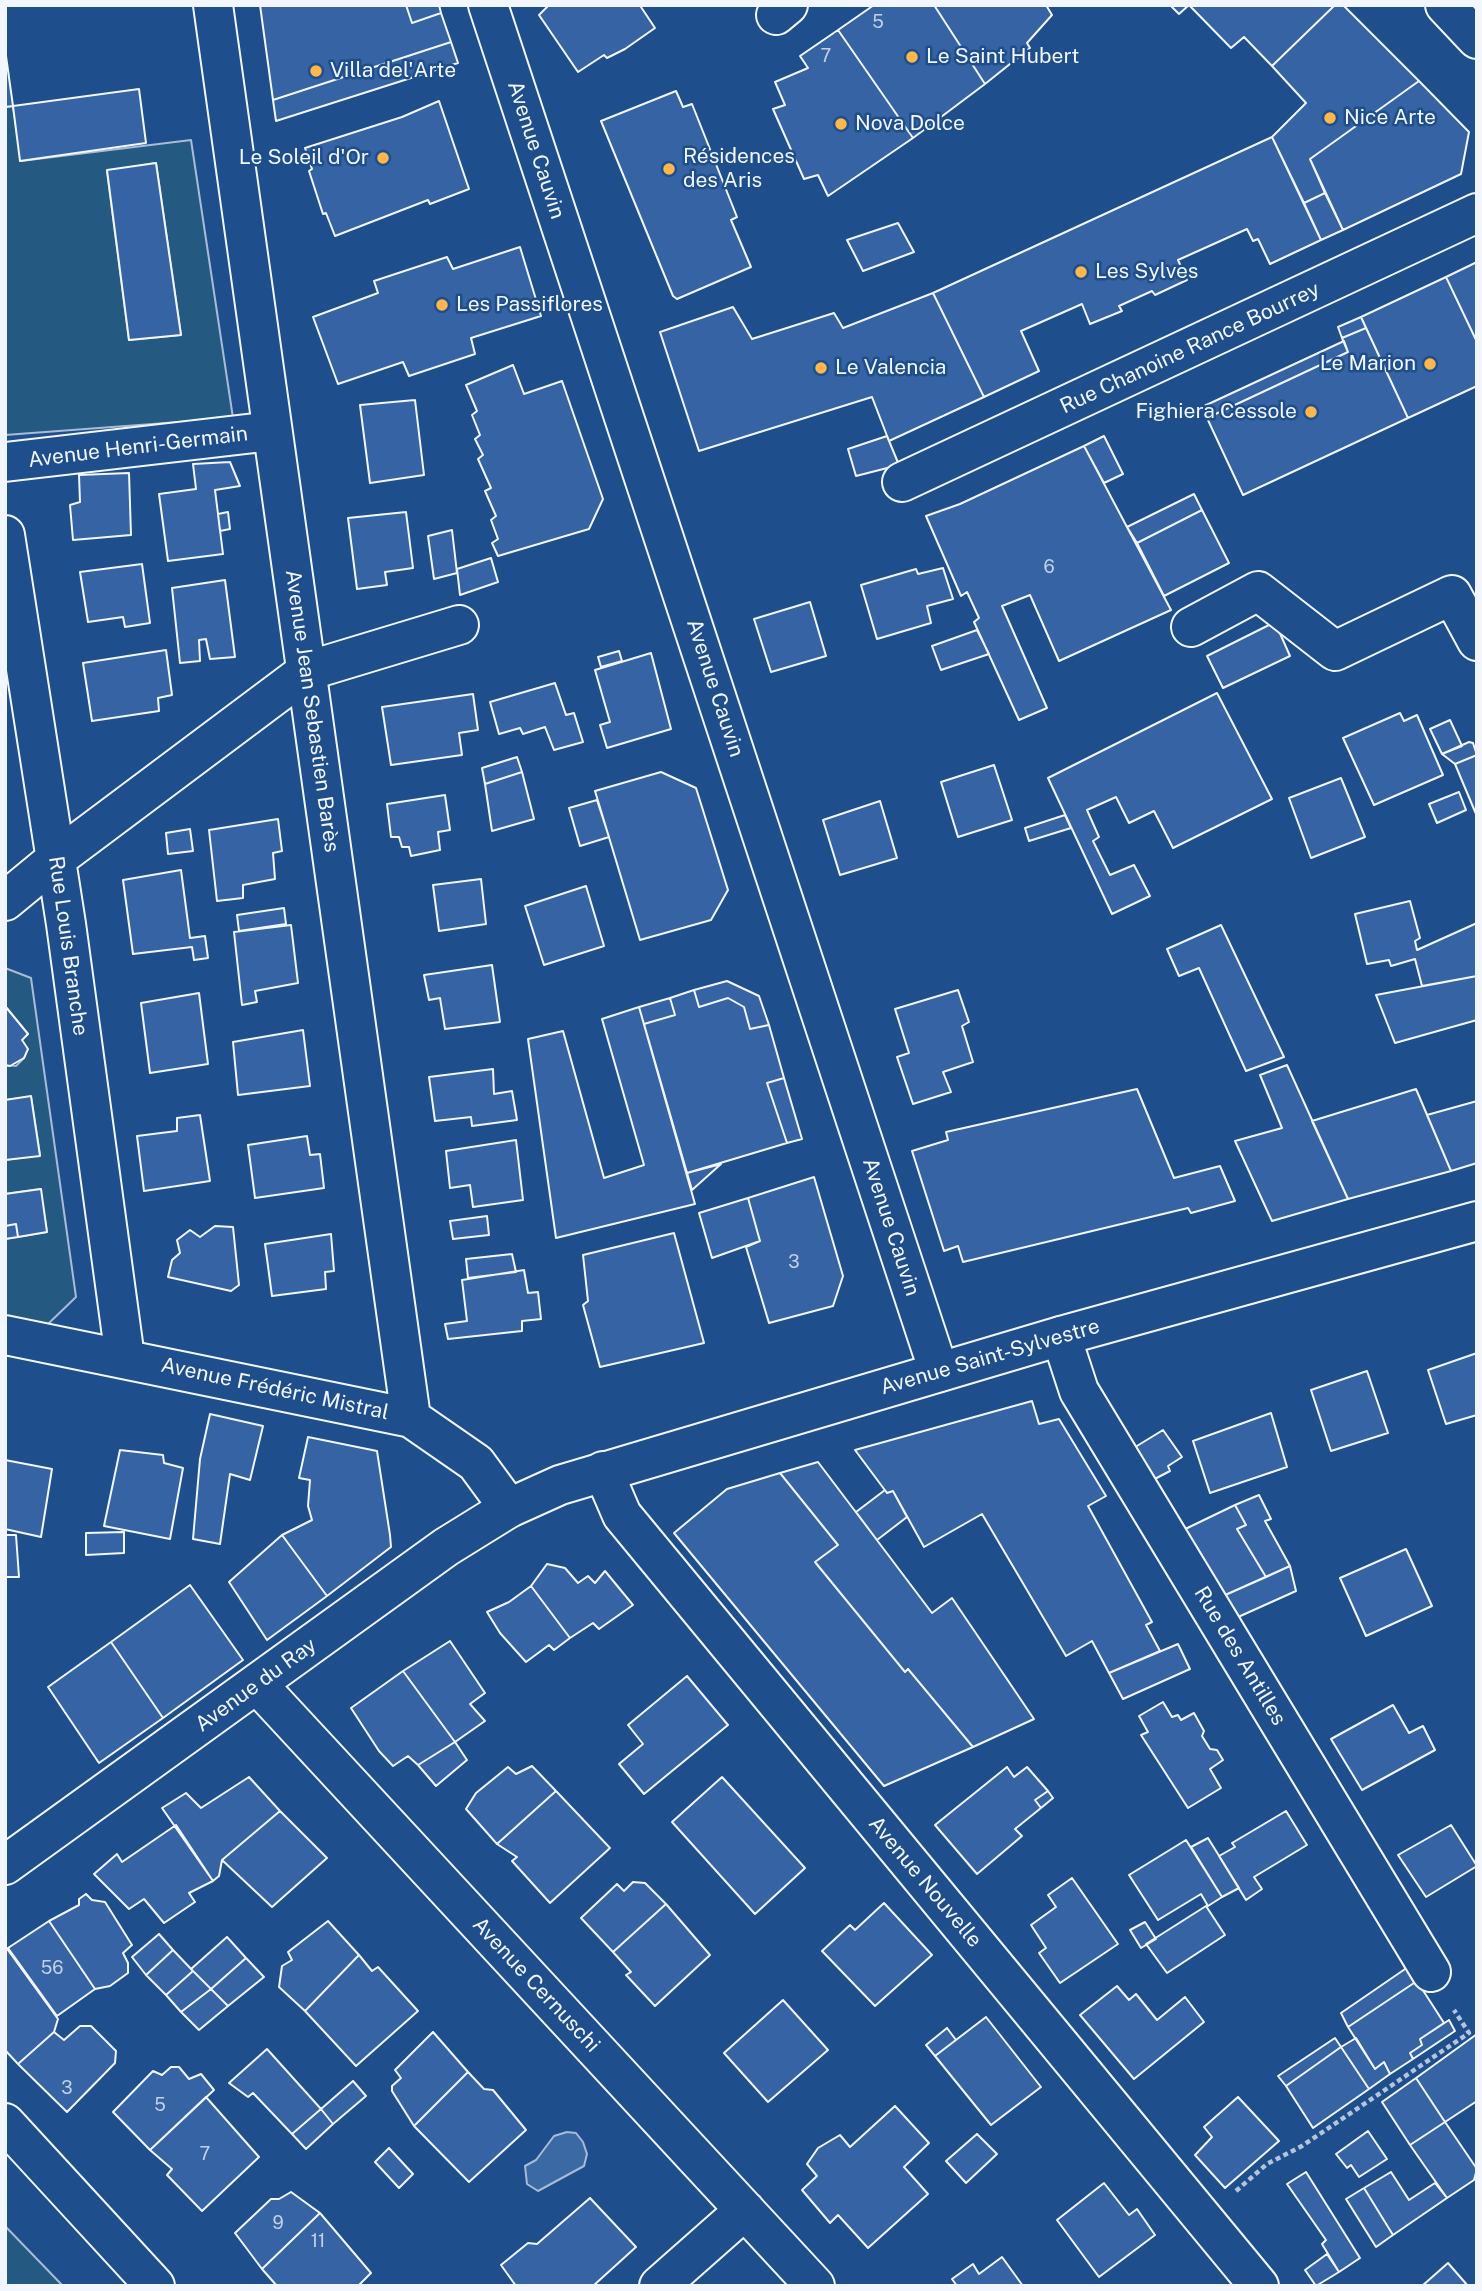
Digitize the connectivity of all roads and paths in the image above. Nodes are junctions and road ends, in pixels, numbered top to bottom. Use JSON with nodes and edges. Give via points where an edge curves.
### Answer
{"nodes":[{"id":1,"x":213,"y":5,"type":"edge"},
{"id":2,"x":488,"y":5,"type":"edge"},
{"id":3,"x":1445,"y":5,"type":"edge"},
{"id":4,"x":1477,"y":39,"type":"edge"},
{"id":5,"x":1477,"y":213,"type":"edge"},
{"id":6,"x":272,"y":431,"type":"junction"},
{"id":7,"x":5,"y":462,"type":"edge"},
{"id":8,"x":902,"y":482,"type":"dead end"},
{"id":9,"x":5,"y":535,"type":"edge"},
{"id":10,"x":459,"y":625,"type":"dead end"},
{"id":11,"x":1191,"y":627,"type":"dead end"},
{"id":12,"x":1477,"y":641,"type":"edge"},
{"id":13,"x":307,"y":671,"type":"junction"},
{"id":14,"x":56,"y":859,"type":"junction"},
{"id":15,"x":5,"y":901,"type":"edge"},
{"id":16,"x":1477,"y":1221,"type":"edge"},
{"id":17,"x":5,"y":1335,"type":"edge"},
{"id":18,"x":1061,"y":1336,"type":"junction"},
{"id":19,"x":125,"y":1358,"type":"junction"},
{"id":20,"x":939,"y":1372,"type":"junction"},
{"id":21,"x":411,"y":1418,"type":"junction"},
{"id":22,"x":603,"y":1471,"type":"junction"},
{"id":23,"x":509,"y":1508,"type":"junction"},
{"id":24,"x":257,"y":1684,"type":"junction"},
{"id":25,"x":5,"y":1865,"type":"edge"},
{"id":26,"x":1431,"y":1972,"type":"joint"},
{"id":27,"x":5,"y":2123,"type":"edge"},
{"id":28,"x":745,"y":2210,"type":"junction"},
{"id":29,"x":1203,"y":2218,"type":"junction"},
{"id":30,"x":155,"y":2286,"type":"edge"},
{"id":31,"x":659,"y":2286,"type":"edge"},
{"id":32,"x":815,"y":2286,"type":"edge"},
{"id":33,"x":1259,"y":2286,"type":"edge"}],
"edges":[{"from":1,"to":6,"type":"street","name":"Avenue Jean Sebastien Barès"},
{"from":2,"to":20,"type":"street","name":"Avenue Cauvin"},
{"from":3,"to":4,"type":"street"},
{"from":5,"to":8,"type":"street","name":"Rue Chanoine Rance Bourrey"},
{"from":6,"to":7,"type":"street","name":"Avenue Henri-Germain"},
{"from":6,"to":13,"type":"street","name":"Avenue Jean Sebastien Barès"},
{"from":9,"to":14,"type":"street","name":"Rue Louis Branche"},
{"from":10,"to":13,"type":"street"},
{"from":11,"to":12,"type":"street","via":[[1258,591],[1335,652],[1452,595]]},
{"from":13,"to":14,"type":"street"},
{"from":13,"to":21,"type":"street","name":"Avenue Jean Sebastien Barès"},
{"from":14,"to":15,"type":"street"},
{"from":14,"to":19,"type":"street","name":"Rue Louis Branche"},
{"from":16,"to":18,"type":"street","name":"Avenue Saint-Sylvestre"},
{"from":17,"to":19,"type":"street","name":"Avenue Frédéric Mistral"},
{"from":18,"to":20,"type":"street","name":"Avenue Saint-Sylvestre"},
{"from":18,"to":26,"type":"street","name":"Rue des Antilles","via":[[1079,1391]]},
{"from":19,"to":21,"type":"street","name":"Avenue Frédéric Mistral"},
{"from":20,"to":22,"type":"street","name":"Avenue Saint-Sylvestre"},
{"from":21,"to":23,"type":"street","name":"Avenue Frédéric Mistral","via":[[476,1463]]},
{"from":22,"to":23,"type":"street","name":"Avenue Saint-Sylvestre"},
{"from":22,"to":29,"type":"street","name":"Avenue Nouvelle","via":[[622,1515]]},
{"from":23,"to":24,"type":"street","name":"Avenue du Ray","via":[[446,1547]]},
{"from":24,"to":25,"type":"street","name":"Avenue du Ray"},
{"from":24,"to":28,"type":"street","name":"Avenue Cernuschi"},
{"from":26,"to":29,"type":"path","via":[[1469,2033],[1267,2165]]},
{"from":27,"to":30,"type":"street"},
{"from":28,"to":31,"type":"street"},
{"from":28,"to":32,"type":"street","name":"Avenue Cernuschi"},
{"from":29,"to":33,"type":"street","name":"Avenue Nouvelle"}]}
